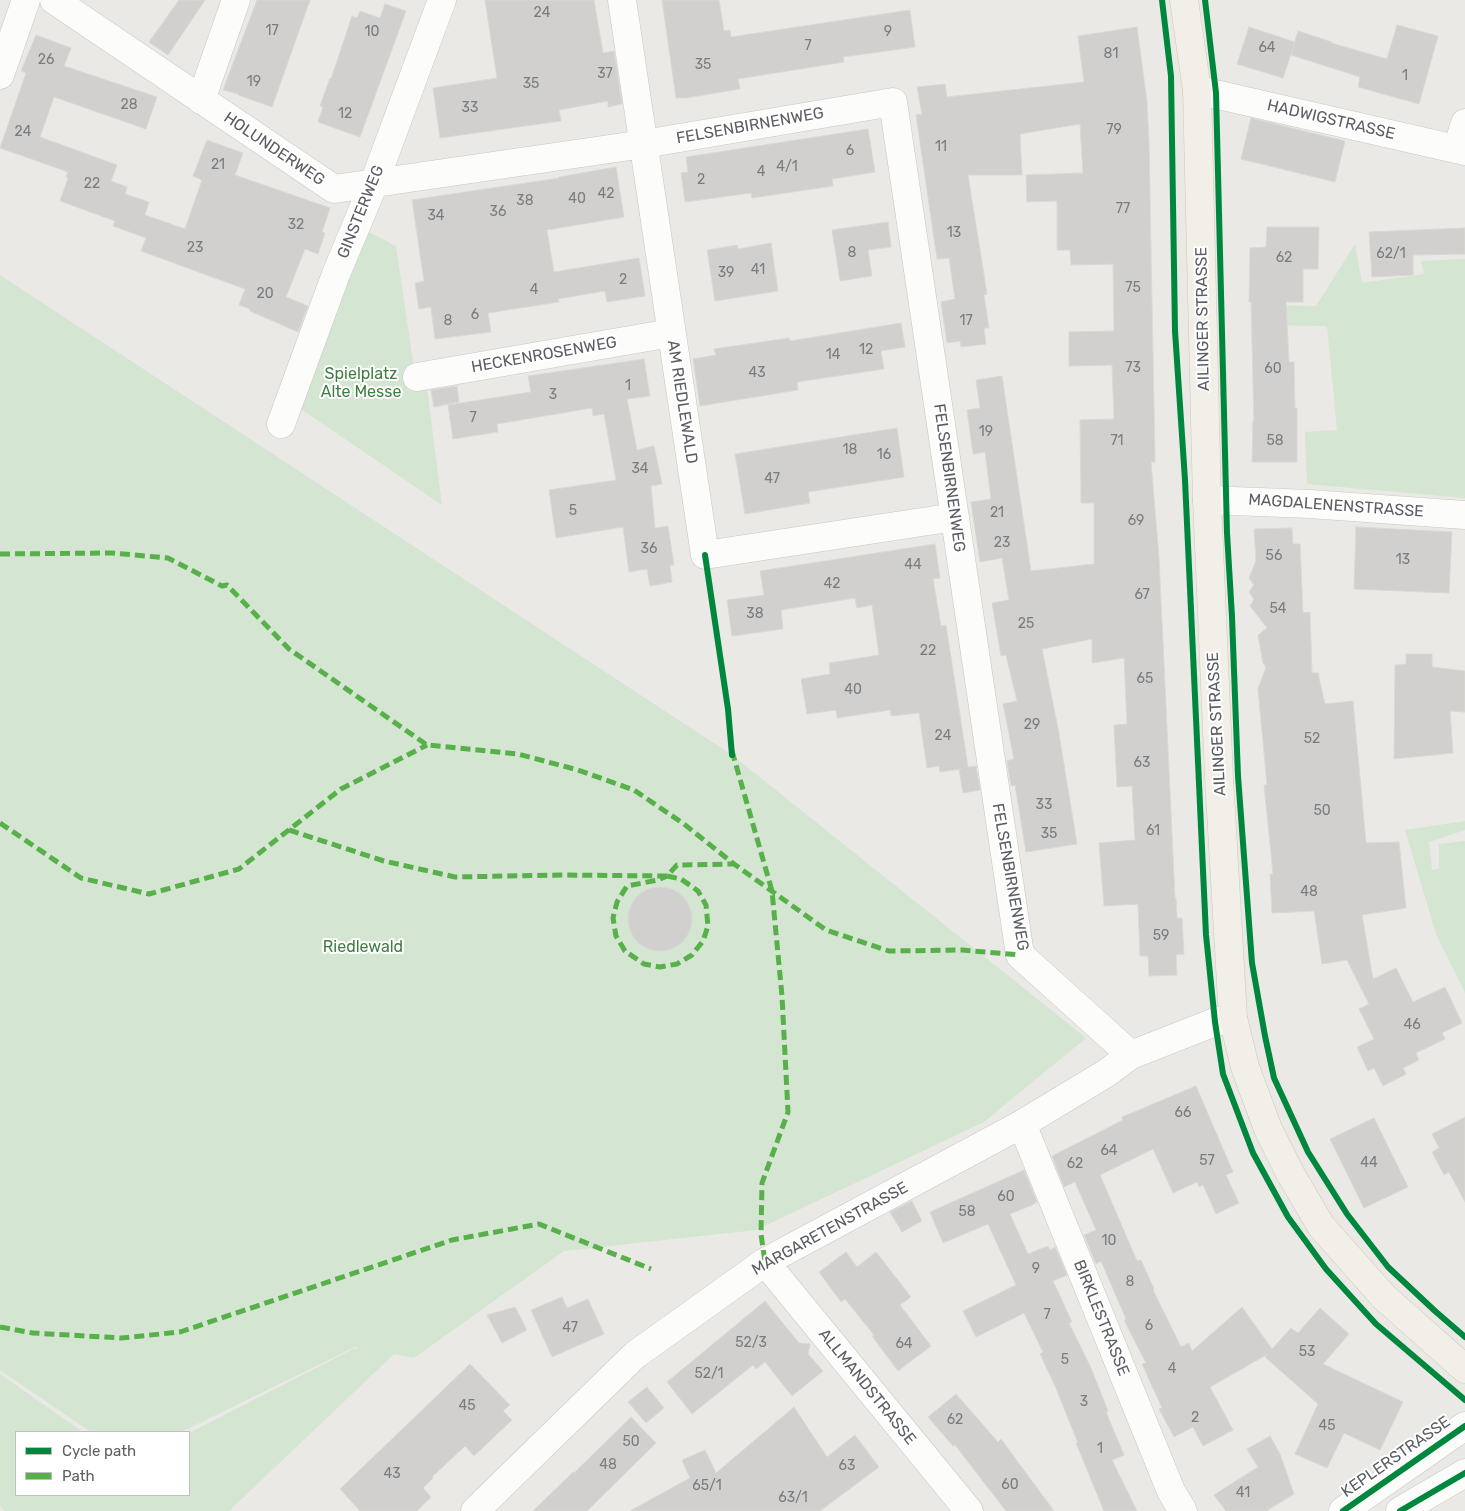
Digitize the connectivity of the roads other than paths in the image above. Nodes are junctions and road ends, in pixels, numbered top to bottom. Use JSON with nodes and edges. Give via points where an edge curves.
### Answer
{"nodes":[{"id":1,"x":26,"y":0,"type":"edge"},
{"id":2,"x":54,"y":0,"type":"edge"},
{"id":3,"x":236,"y":0,"type":"edge"},
{"id":4,"x":442,"y":0,"type":"edge"},
{"id":5,"x":622,"y":0,"type":"edge"},
{"id":6,"x":1184,"y":0,"type":"edge"},
{"id":7,"x":0,"y":75,"type":"edge"},
{"id":8,"x":1197,"y":90,"type":"junction"},
{"id":9,"x":201,"y":100,"type":"junction"},
{"id":10,"x":1465,"y":123,"type":"edge"},
{"id":11,"x":644,"y":144,"type":"junction"},
{"id":12,"x":1461,"y":150,"type":"edge"},
{"id":13,"x":374,"y":183,"type":"junction"},
{"id":14,"x":671,"y":333,"type":"junction"},
{"id":15,"x":416,"y":377,"type":"dead end"},
{"id":16,"x":280,"y":424,"type":"dead end"},
{"id":17,"x":1207,"y":500,"type":"junction"},
{"id":18,"x":1465,"y":515,"type":"edge"},
{"id":19,"x":955,"y":517,"type":"junction"},
{"id":20,"x":1233,"y":1018,"type":"junction"},
{"id":21,"x":1132,"y":1055,"type":"junction"},
{"id":22,"x":1022,"y":1124,"type":"junction"},
{"id":23,"x":765,"y":1262,"type":"junction"},
{"id":24,"x":1465,"y":1369,"type":"edge"},
{"id":25,"x":1465,"y":1426,"type":"edge"},
{"id":26,"x":1465,"y":1473,"type":"edge"},
{"id":27,"x":475,"y":1511,"type":"edge"},
{"id":28,"x":969,"y":1511,"type":"edge"},
{"id":29,"x":1183,"y":1511,"type":"edge"},
{"id":30,"x":1343,"y":1511,"type":"edge"},
{"id":31,"x":1400,"y":1511,"type":"edge"}],
"edges":[{"from":1,"to":7,"type":"street"},
{"from":2,"to":9,"type":"street","name":"HOLUNDERWEG"},
{"from":3,"to":9,"type":"street"},
{"from":4,"to":13,"type":"street","name":"GINSTERWEG"},
{"from":5,"to":11,"type":"street","name":"AM RIEDLEWALD"},
{"from":6,"to":8,"type":"main road","name":"AILINGER STRASSE"},
{"from":8,"to":12,"type":"street","name":"HADWIGSTRASSE"},
{"from":8,"to":17,"type":"main road","name":"AILINGER STRASSE"},
{"from":9,"to":13,"type":"street","name":"HOLUNDERWEG","via":[[334,189]]},
{"from":10,"to":12,"type":"street"},
{"from":11,"to":13,"type":"street","name":"HOLUNDERWEG"},
{"from":11,"to":14,"type":"street","name":"AM RIEDLEWALD"},
{"from":11,"to":19,"type":"street","name":"FELSENBIRNENWEG","via":[[893,102]]},
{"from":13,"to":16,"type":"street","name":"GINSTERWEG"},
{"from":14,"to":15,"type":"street","name":"HECKENROSENWEG"},
{"from":14,"to":19,"type":"street","name":"AM RIEDLEWALD","via":[[706,555]]},
{"from":17,"to":18,"type":"street","name":"MAGDALENENSTRASSE"},
{"from":17,"to":20,"type":"main road","name":"AILINGER STRASSE"},
{"from":19,"to":21,"type":"street","name":"FELSENBIRNENWEG","via":[[1020,955]]},
{"from":20,"to":21,"type":"street","name":"MARGARETENSTRASSE"},
{"from":20,"to":24,"type":"main road","name":"AILINGER STRASSE","via":[[1245,1067],[1268,1129],[1321,1226],[1384,1298]]},
{"from":21,"to":22,"type":"street","name":"MARGARETENSTRASSE"},
{"from":22,"to":23,"type":"street","name":"MARGARETENSTRASSE"},
{"from":22,"to":29,"type":"street","name":"BIRKLESTRASSE","via":[[1171,1491]]},
{"from":23,"to":27,"type":"street","name":"MARGARETENSTRASSE","via":[[635,1355]]},
{"from":23,"to":28,"type":"street","name":"ALLMANDSTRASSE"},
{"from":25,"to":30,"type":"street","name":"KEPLERSTRASSE"},
{"from":26,"to":31,"type":"street"}]}
